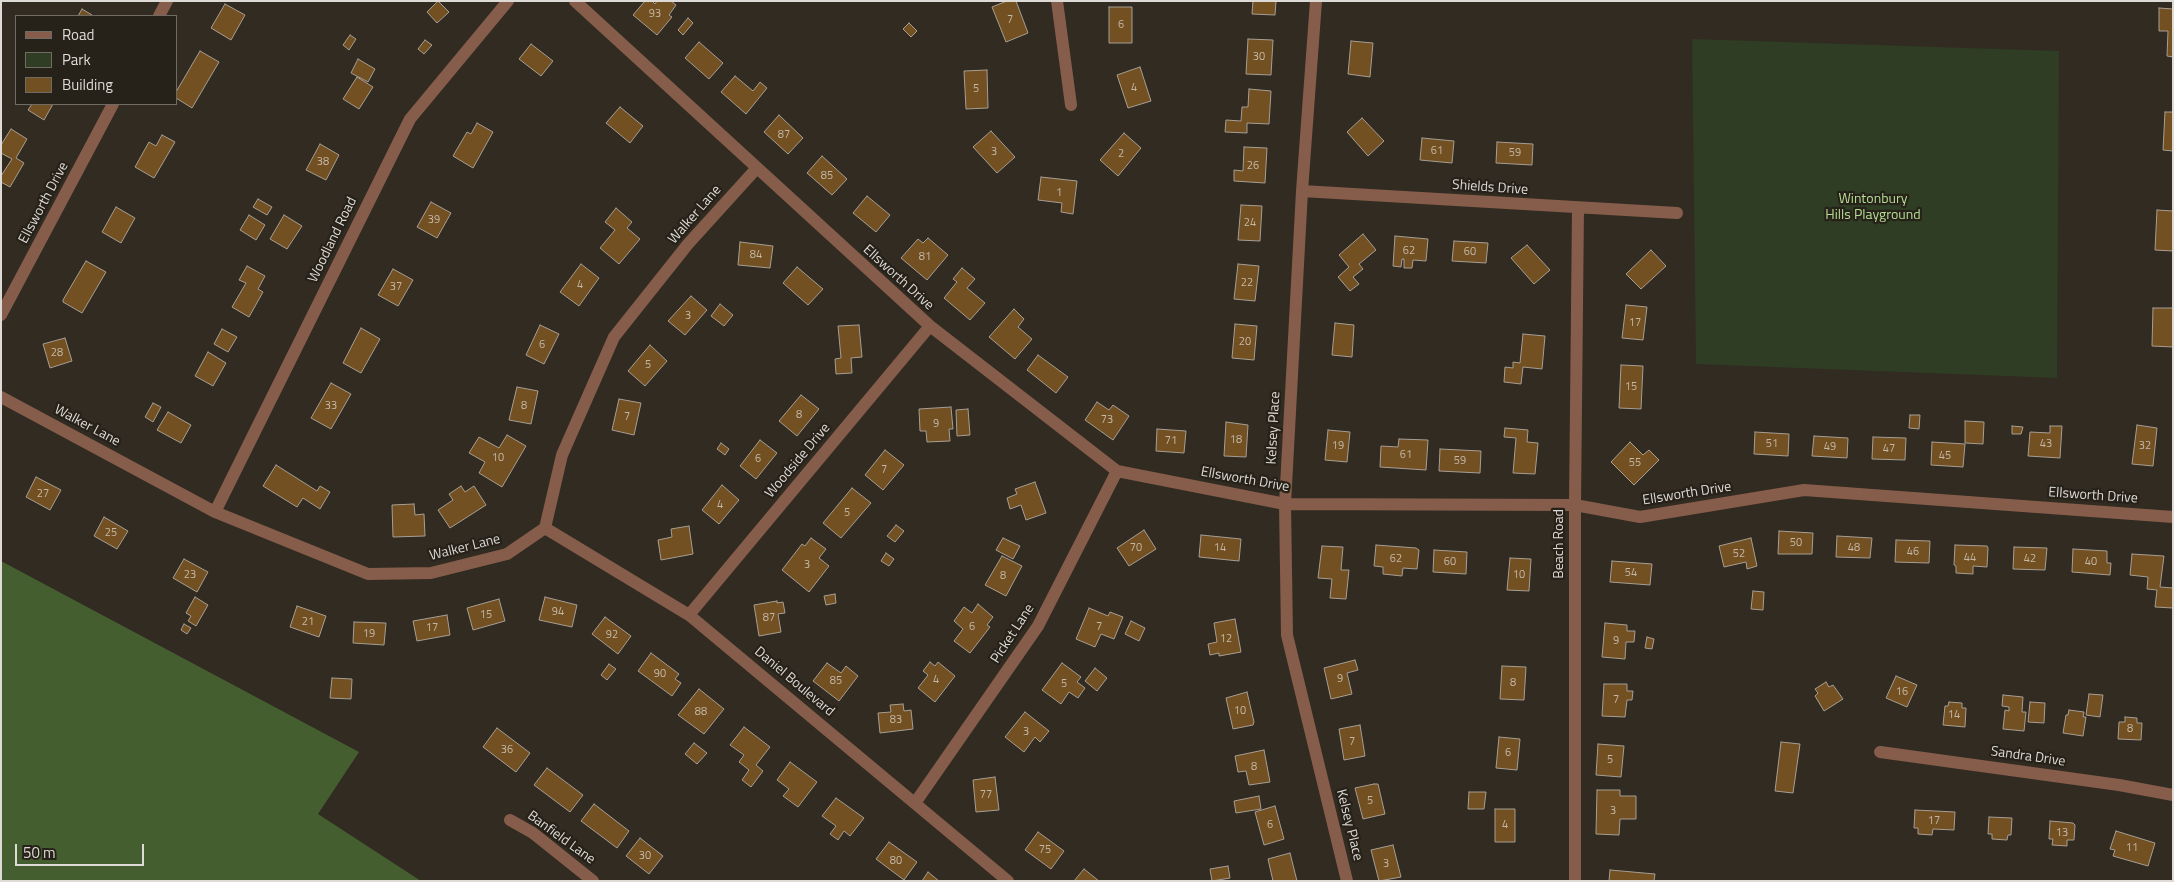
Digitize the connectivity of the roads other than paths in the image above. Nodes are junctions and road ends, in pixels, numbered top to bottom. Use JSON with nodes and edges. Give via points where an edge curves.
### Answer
{"nodes":[{"id":1,"x":167,"y":1,"type":"edge"},
{"id":2,"x":508,"y":1,"type":"edge"},
{"id":3,"x":575,"y":1,"type":"edge"},
{"id":4,"x":1057,"y":1,"type":"edge"},
{"id":5,"x":1316,"y":1,"type":"edge"},
{"id":6,"x":160,"y":15,"type":"edge"},
{"id":7,"x":112,"y":105,"type":"edge"},
{"id":8,"x":1071,"y":105,"type":"dead end"},
{"id":9,"x":756,"y":169,"type":"junction"},
{"id":10,"x":1302,"y":191,"type":"junction"},
{"id":11,"x":1578,"y":208,"type":"junction"},
{"id":12,"x":1677,"y":213,"type":"dead end"},
{"id":13,"x":1,"y":315,"type":"edge"},
{"id":14,"x":930,"y":326,"type":"junction"},
{"id":15,"x":1,"y":397,"type":"edge"},
{"id":16,"x":1117,"y":471,"type":"junction"},
{"id":17,"x":1286,"y":504,"type":"junction"},
{"id":18,"x":1575,"y":505,"type":"junction"},
{"id":19,"x":215,"y":512,"type":"junction"},
{"id":20,"x":2173,"y":517,"type":"edge"},
{"id":21,"x":545,"y":528,"type":"junction"},
{"id":22,"x":689,"y":615,"type":"junction"},
{"id":23,"x":1880,"y":752,"type":"dead end"},
{"id":24,"x":2173,"y":795,"type":"edge"},
{"id":25,"x":915,"y":803,"type":"junction"},
{"id":26,"x":510,"y":820,"type":"dead end"},
{"id":27,"x":593,"y":881,"type":"edge"},
{"id":28,"x":1008,"y":881,"type":"edge"},
{"id":29,"x":1347,"y":881,"type":"edge"},
{"id":30,"x":1575,"y":881,"type":"edge"}],
"edges":[{"from":1,"to":6,"type":"street"},
{"from":2,"to":19,"type":"street","name":"Woodland Road","via":[[410,119]]},
{"from":3,"to":9,"type":"street","name":"Ellsworth Drive"},
{"from":4,"to":8,"type":"street"},
{"from":5,"to":10,"type":"street","name":"Kelsey Place"},
{"from":7,"to":13,"type":"street","name":"Ellsworth Drive"},
{"from":9,"to":14,"type":"street","name":"Ellsworth Drive"},
{"from":9,"to":21,"type":"street","name":"Walker Lane","via":[[688,244],[614,336],[562,455]]},
{"from":10,"to":11,"type":"street","name":"Shields Drive"},
{"from":10,"to":17,"type":"street","name":"Kelsey Place"},
{"from":11,"to":12,"type":"street","name":"Shields Drive"},
{"from":11,"to":18,"type":"street","name":"Beach Road"},
{"from":14,"to":16,"type":"street","name":"Ellsworth Drive"},
{"from":14,"to":22,"type":"street","name":"Woodside Drive"},
{"from":15,"to":19,"type":"street","name":"Walker Lane"},
{"from":16,"to":17,"type":"street","name":"Ellsworth Drive"},
{"from":16,"to":25,"type":"street","name":"Picket Lane","via":[[1038,626]]},
{"from":17,"to":18,"type":"street","name":"Ellsworth Drive"},
{"from":17,"to":29,"type":"street","name":"Kelsey Place","via":[[1287,635]]},
{"from":18,"to":20,"type":"street","name":"Ellsworth Drive","via":[[1640,517],[1804,490]]},
{"from":18,"to":30,"type":"street","name":"Beach Road"},
{"from":19,"to":21,"type":"street","name":"Walker Lane","via":[[368,574],[431,573],[507,554]]},
{"from":21,"to":22,"type":"street","name":"Daniel Boulevard"},
{"from":22,"to":25,"type":"street","name":"Daniel Boulevard"},
{"from":23,"to":24,"type":"street","name":"Sandra Drive"},
{"from":25,"to":28,"type":"street","name":"Daniel Boulevard"},
{"from":26,"to":27,"type":"street","name":"Banfield Lane","via":[[533,833]]}]}
